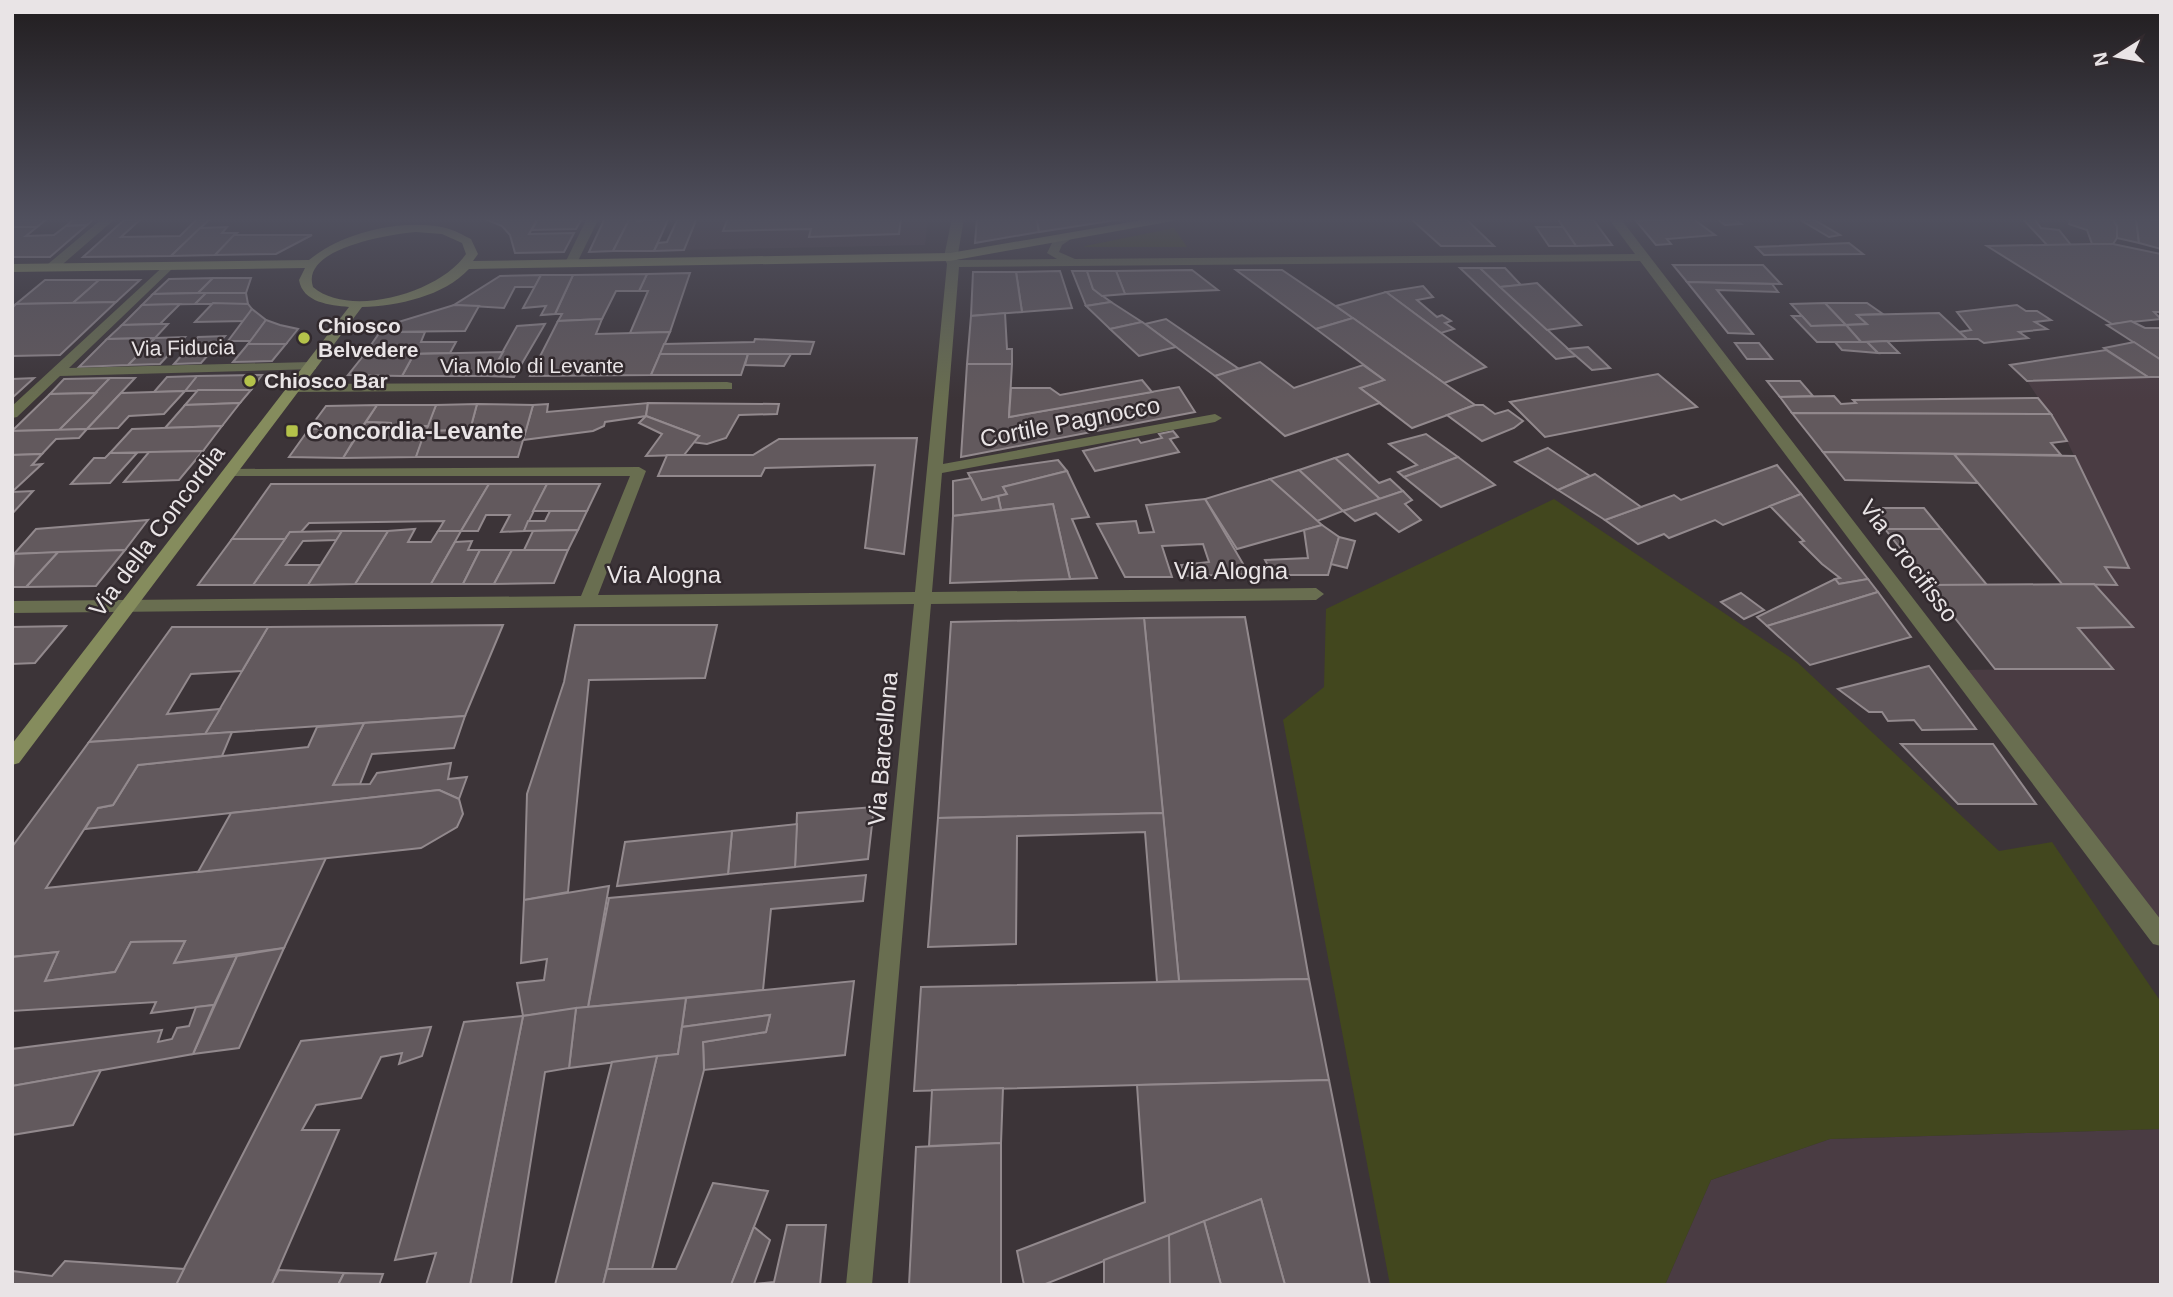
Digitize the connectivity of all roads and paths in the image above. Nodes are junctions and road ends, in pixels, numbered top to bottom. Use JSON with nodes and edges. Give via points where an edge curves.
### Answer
{"nodes":[{"id":1,"x":155,"y":279,"type":"edge"},
{"id":2,"x":306,"y":279,"type":"edge"},
{"id":3,"x":450,"y":279,"type":"edge"},
{"id":4,"x":950,"y":279,"type":"edge"},
{"id":5,"x":1661,"y":279,"type":"edge"},
{"id":6,"x":359,"y":303,"type":"junction"},
{"id":7,"x":312,"y":366,"type":"junction"},
{"id":8,"x":56,"y":372,"type":"junction"},
{"id":9,"x":727,"y":386,"type":"dead end"},
{"id":10,"x":295,"y":388,"type":"junction"},
{"id":11,"x":12,"y":414,"type":"edge"},
{"id":12,"x":1215,"y":418,"type":"dead end"},
{"id":13,"x":934,"y":470,"type":"junction"},
{"id":14,"x":230,"y":473,"type":"junction"},
{"id":15,"x":1316,"y":594,"type":"dead end"},
{"id":16,"x":922,"y":597,"type":"junction"},
{"id":17,"x":588,"y":600,"type":"junction"},
{"id":18,"x":130,"y":606,"type":"junction"},
{"id":19,"x":12,"y":607,"type":"edge"},
{"id":20,"x":12,"y":758,"type":"edge"},
{"id":21,"x":2161,"y":937,"type":"edge"},
{"id":22,"x":859,"y":1285,"type":"edge"}],
"edges":[{"from":1,"to":8,"type":"street"},
{"from":2,"to":6,"type":"main road","via":[[312,294]]},
{"from":3,"to":6,"type":"main road","via":[[392,300]]},
{"from":4,"to":13,"type":"street","name":"Via Barcellona"},
{"from":5,"to":21,"type":"street","name":"Via Crocifisso"},
{"from":6,"to":7,"type":"main road","name":"Via della Concordia"},
{"from":7,"to":8,"type":"street","name":"Via Fiducia"},
{"from":7,"to":10,"type":"main road","name":"Via della Concordia"},
{"from":8,"to":11,"type":"street"},
{"from":9,"to":10,"type":"street","name":"Via Molo di Levante"},
{"from":10,"to":14,"type":"main road","name":"Via della Concordia"},
{"from":12,"to":13,"type":"street","name":"Cortile Pagnocco"},
{"from":13,"to":16,"type":"street","name":"Via Barcellona"},
{"from":14,"to":17,"type":"street","via":[[639,471]]},
{"from":14,"to":18,"type":"main road","name":"Via della Concordia"},
{"from":15,"to":16,"type":"street","name":"Via Alogna"},
{"from":16,"to":17,"type":"street","name":"Via Alogna"},
{"from":16,"to":22,"type":"street","name":"Via Barcellona"},
{"from":17,"to":18,"type":"street","name":"Via Alogna"},
{"from":18,"to":19,"type":"street","name":"Via Alogna"},
{"from":18,"to":20,"type":"main road","name":"Via della Concordia"}]}
